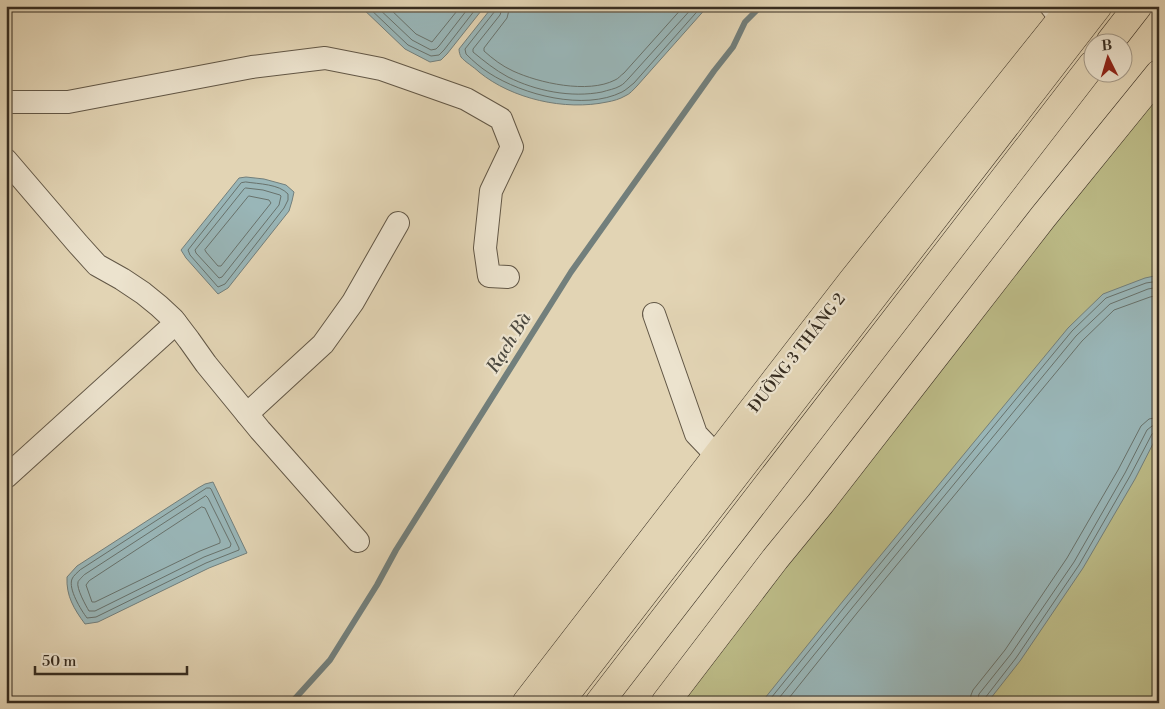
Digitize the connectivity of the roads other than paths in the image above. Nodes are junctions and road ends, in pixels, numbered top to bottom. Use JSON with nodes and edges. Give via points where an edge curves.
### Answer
{"nodes":[{"id":1,"x":1098,"y":6,"type":"edge"},
{"id":2,"x":1138,"y":6,"type":"edge"},
{"id":3,"x":1058,"y":12,"type":"edge"},
{"id":4,"x":1118,"y":32,"type":"edge"},
{"id":5,"x":1159,"y":74,"type":"edge"},
{"id":6,"x":1082,"y":78,"type":"edge"},
{"id":7,"x":6,"y":102,"type":"edge"},
{"id":8,"x":6,"y":160,"type":"edge"},
{"id":9,"x":398,"y":223,"type":"dead end"},
{"id":10,"x":508,"y":277,"type":"dead end"},
{"id":11,"x":654,"y":314,"type":"dead end"},
{"id":12,"x":176,"y":323,"type":"junction"},
{"id":13,"x":247,"y":414,"type":"junction"},
{"id":14,"x":717,"y":456,"type":"junction"},
{"id":15,"x":6,"y":477,"type":"edge"},
{"id":16,"x":358,"y":541,"type":"dead end"},
{"id":17,"x":526,"y":703,"type":"edge"},
{"id":18,"x":559,"y":703,"type":"edge"},
{"id":19,"x":599,"y":703,"type":"edge"},
{"id":20,"x":665,"y":703,"type":"edge"}],
"edges":[{"from":1,"to":18,"type":"main road","name":"ĐƯỜNG 3 THÁNG 2"},
{"from":2,"to":4,"type":"main road"},
{"from":3,"to":14,"type":"main road","name":"ĐƯỜNG 3 THÁNG 2"},
{"from":5,"to":20,"type":"main road","via":[[1043,217]]},
{"from":6,"to":19,"type":"main road"},
{"from":7,"to":10,"type":"street","via":[[68,102],[252,67],[325,58],[382,69],[466,98],[501,120],[512,147],[491,191],[485,248],[489,276]]},
{"from":8,"to":12,"type":"street","via":[[97,264],[143,293]]},
{"from":9,"to":13,"type":"street","via":[[353,302],[323,344]]},
{"from":11,"to":14,"type":"street","via":[[696,434]]},
{"from":12,"to":13,"type":"street"},
{"from":12,"to":15,"type":"street"},
{"from":13,"to":16,"type":"street"},
{"from":14,"to":17,"type":"main road","name":"ĐƯỜNG 3 THÁNG 2"}]}
